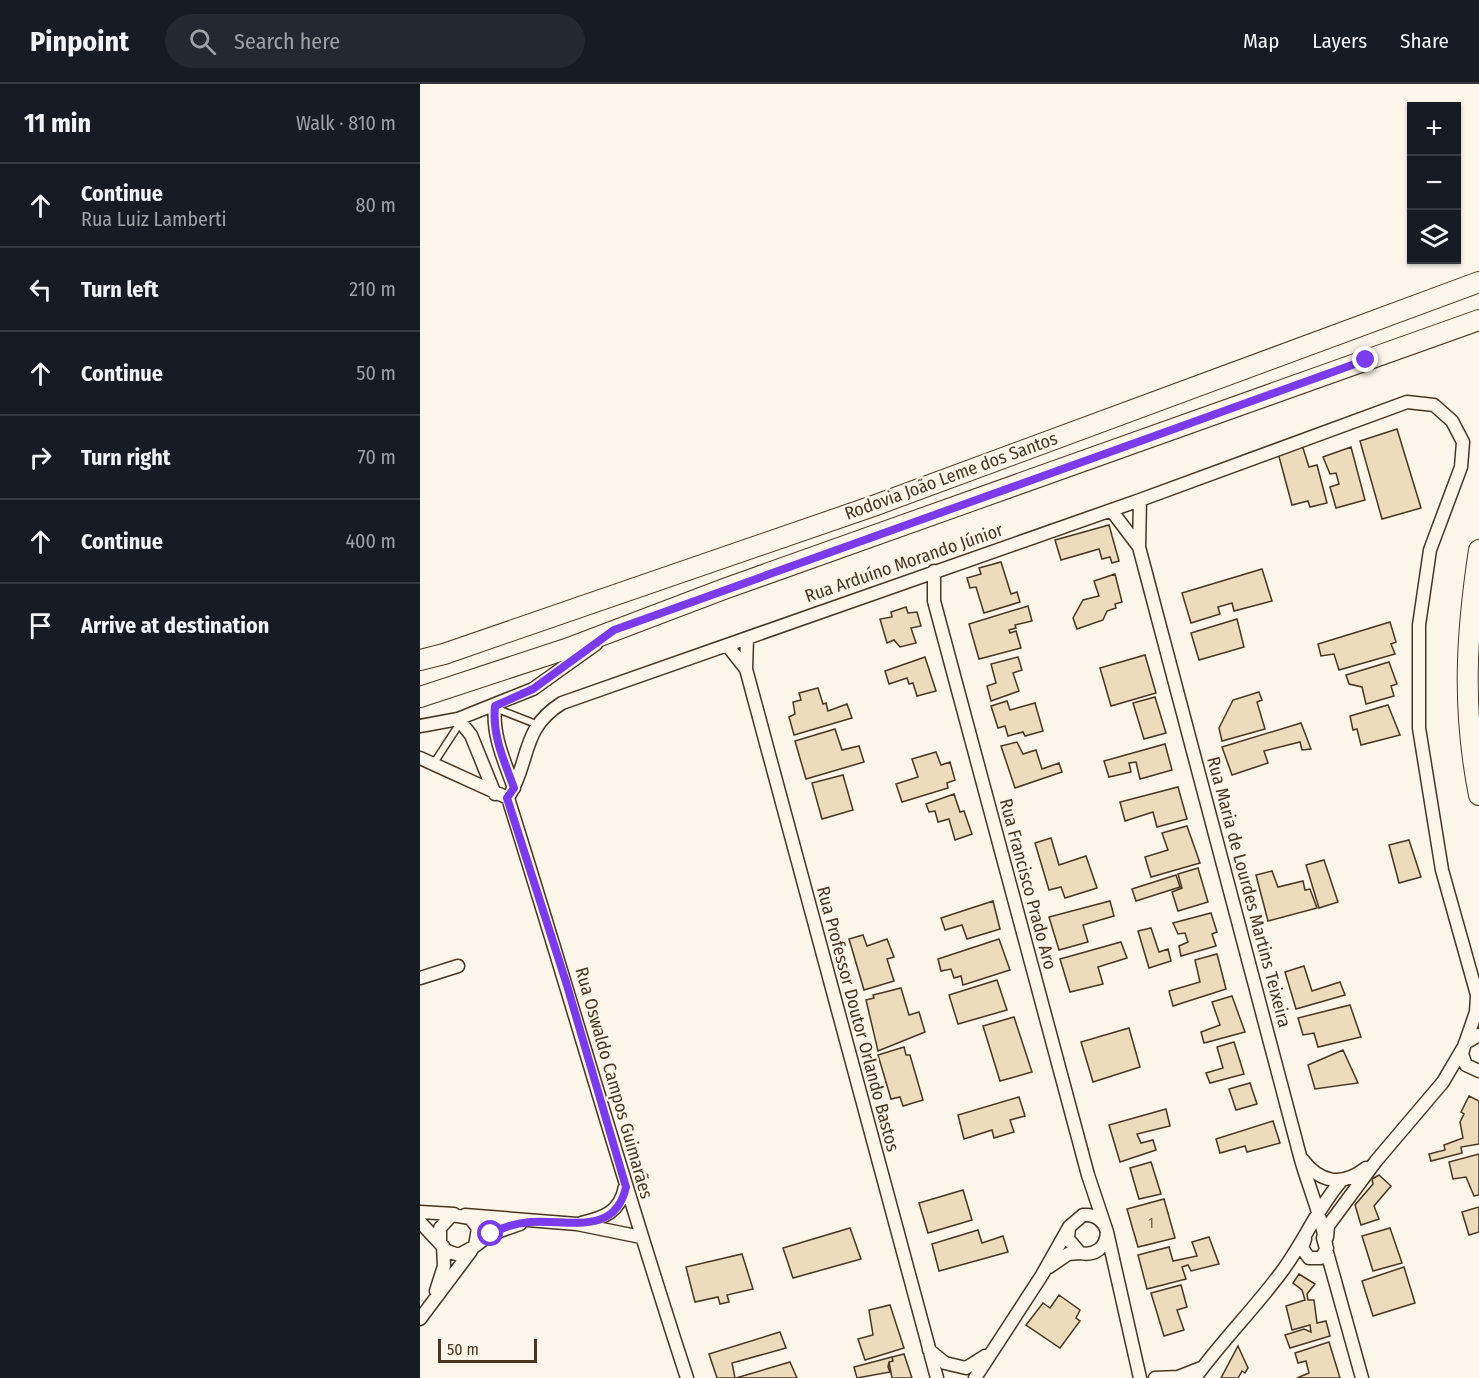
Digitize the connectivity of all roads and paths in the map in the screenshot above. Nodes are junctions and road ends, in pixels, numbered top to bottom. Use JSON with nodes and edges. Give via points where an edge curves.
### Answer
{"nodes":[{"id":1,"x":1479,"y":282,"type":"edge"},
{"id":2,"x":1478,"y":320,"type":"edge"},
{"id":3,"x":1140,"y":500,"type":"junction"},
{"id":4,"x":1111,"y":510,"type":"junction"},
{"id":5,"x":1139,"y":547,"type":"junction"},
{"id":6,"x":1479,"y":550,"type":"edge"},
{"id":7,"x":934,"y":571,"type":"junction"},
{"id":8,"x":917,"y":578,"type":"junction"},
{"id":9,"x":934,"y":601,"type":"junction"},
{"id":10,"x":614,"y":630,"type":"junction"},
{"id":11,"x":747,"y":638,"type":"junction"},
{"id":12,"x":727,"y":645,"type":"junction"},
{"id":13,"x":420,"y":660,"type":"edge"},
{"id":14,"x":746,"y":669,"type":"junction"},
{"id":15,"x":420,"y":697,"type":"edge"},
{"id":16,"x":495,"y":707,"type":"junction"},
{"id":17,"x":459,"y":721,"type":"junction"},
{"id":18,"x":536,"y":724,"type":"junction"},
{"id":19,"x":420,"y":726,"type":"edge"},
{"id":20,"x":420,"y":758,"type":"edge"},
{"id":21,"x":434,"y":763,"type":"junction"},
{"id":22,"x":511,"y":793,"type":"junction"},
{"id":23,"x":495,"y":794,"type":"junction"},
{"id":24,"x":1479,"y":795,"type":"edge"},
{"id":25,"x":458,"y":966,"type":"dead end"},
{"id":26,"x":420,"y":978,"type":"edge"},
{"id":27,"x":1478,"y":999,"type":"edge"},
{"id":28,"x":1479,"y":1035,"type":"edge"},
{"id":29,"x":1464,"y":1046,"type":"junction"},
{"id":30,"x":1478,"y":1071,"type":"edge"},
{"id":31,"x":1443,"y":1082,"type":"junction"},
{"id":32,"x":1300,"y":1155,"type":"junction"},
{"id":33,"x":1376,"y":1161,"type":"junction"},
{"id":34,"x":1088,"y":1175,"type":"junction"},
{"id":35,"x":1341,"y":1181,"type":"junction"},
{"id":36,"x":626,"y":1187,"type":"junction"},
{"id":37,"x":420,"y":1212,"type":"edge"},
{"id":38,"x":1317,"y":1212,"type":"junction"},
{"id":39,"x":462,"y":1215,"type":"junction"},
{"id":40,"x":420,"y":1222,"type":"edge"},
{"id":41,"x":533,"y":1222,"type":"junction"},
{"id":42,"x":1073,"y":1222,"type":"junction"},
{"id":43,"x":577,"y":1224,"type":"junction"},
{"id":44,"x":1106,"y":1229,"type":"junction"},
{"id":45,"x":641,"y":1237,"type":"junction"},
{"id":46,"x":1304,"y":1240,"type":"junction"},
{"id":47,"x":441,"y":1244,"type":"junction"},
{"id":48,"x":1327,"y":1246,"type":"junction"},
{"id":49,"x":473,"y":1248,"type":"junction"},
{"id":50,"x":1083,"y":1253,"type":"junction"},
{"id":51,"x":1311,"y":1259,"type":"junction"},
{"id":52,"x":1042,"y":1275,"type":"junction"},
{"id":53,"x":1279,"y":1275,"type":"junction"},
{"id":54,"x":1118,"y":1281,"type":"junction"},
{"id":55,"x":1337,"y":1286,"type":"junction"},
{"id":56,"x":433,"y":1301,"type":"junction"},
{"id":57,"x":420,"y":1319,"type":"edge"},
{"id":58,"x":1134,"y":1345,"type":"junction"},
{"id":59,"x":993,"y":1349,"type":"junction"},
{"id":60,"x":928,"y":1350,"type":"junction"},
{"id":61,"x":975,"y":1364,"type":"junction"},
{"id":62,"x":1199,"y":1373,"type":"edge"},
{"id":63,"x":687,"y":1378,"type":"edge"},
{"id":64,"x":937,"y":1378,"type":"edge"},
{"id":65,"x":960,"y":1378,"type":"edge"},
{"id":66,"x":975,"y":1378,"type":"edge"},
{"id":67,"x":1140,"y":1378,"type":"edge"},
{"id":68,"x":1155,"y":1378,"type":"edge"},
{"id":69,"x":1168,"y":1378,"type":"edge"},
{"id":70,"x":1362,"y":1378,"type":"edge"}],
"edges":[{"from":1,"to":13,"type":"main road","name":"Rodovia João Leme dos Santos","via":[[876,505]]},
{"from":2,"to":10,"type":"main road","name":"Rodovia João Leme dos Santos"},
{"from":3,"to":4,"type":"street","name":"Rua Arduíno Morando Júnior"},
{"from":3,"to":5,"type":"street","name":"Rua Maria de Lourdes Martins Teixeira"},
{"from":3,"to":27,"type":"street","name":"Rua Arduíno Morando Júnior","via":[[1407,402],[1434,405],[1452,421],[1463,442],[1462,459],[1430,550],[1419,625],[1419,728],[1442,870]]},
{"from":4,"to":5,"type":"street","name":"Rua Maria de Lourdes Martins Teixeira"},
{"from":4,"to":7,"type":"street","name":"Rua Arduíno Morando Júnior"},
{"from":5,"to":32,"type":"street","name":"Rua Maria de Lourdes Martins Teixeira"},
{"from":6,"to":24,"type":"main road","via":[[1466,678]]},
{"from":7,"to":8,"type":"street","name":"Rua Arduíno Morando Júnior"},
{"from":7,"to":9,"type":"street","name":"Rua Francisco Prado Aro"},
{"from":8,"to":9,"type":"street","name":"Rua Francisco Prado Aro"},
{"from":8,"to":11,"type":"street","name":"Rua Arduíno Morando Júnior"},
{"from":9,"to":34,"type":"street","name":"Rua Francisco Prado Aro"},
{"from":10,"to":15,"type":"main road","name":"Rodovia João Leme dos Santos"},
{"from":10,"to":16,"type":"street","via":[[533,689]]},
{"from":11,"to":12,"type":"street","name":"Rua Arduíno Morando Júnior"},
{"from":11,"to":14,"type":"street","name":"Rua Professor Doutor Orlando Bastos"},
{"from":12,"to":14,"type":"street","name":"Rua Professor Doutor Orlando Bastos"},
{"from":12,"to":18,"type":"street","name":"Rua Arduíno Morando Júnior","via":[[562,703]]},
{"from":14,"to":60,"type":"street","name":"Rua Professor Doutor Orlando Bastos"},
{"from":16,"to":17,"type":"street"},
{"from":16,"to":18,"type":"lane"},
{"from":16,"to":22,"type":"street","name":"Rua Oswaldo Campos Guimarães","via":[[497,743]]},
{"from":17,"to":19,"type":"street"},
{"from":17,"to":21,"type":"lane"},
{"from":17,"to":23,"type":"street","via":[[471,735]]},
{"from":18,"to":22,"type":"street"},
{"from":20,"to":21,"type":"street"},
{"from":21,"to":23,"type":"street"},
{"from":22,"to":23,"type":"street"},
{"from":22,"to":36,"type":"street","name":"Rua Oswaldo Campos Guimarães"},
{"from":25,"to":26,"type":"street"},
{"from":27,"to":29,"type":"street"},
{"from":28,"to":29,"type":"street"},
{"from":29,"to":30,"type":"street","via":[[1463,1060]]},
{"from":29,"to":31,"type":"street"},
{"from":30,"to":31,"type":"street","via":[[1453,1074]]},
{"from":31,"to":33,"type":"street"},
{"from":32,"to":35,"type":"street","via":[[1317,1175]]},
{"from":32,"to":38,"type":"street","name":"Rua Maria de Lourdes Martins Teixeira"},
{"from":33,"to":35,"type":"street","via":[[1351,1179]]},
{"from":33,"to":48,"type":"street","via":[[1328,1226]]},
{"from":34,"to":42,"type":"street","name":"Rua Francisco Prado Aro","via":[[1088,1197]]},
{"from":34,"to":44,"type":"street","name":"Rua Francisco Prado Aro"},
{"from":35,"to":38,"type":"street"},
{"from":36,"to":43,"type":"street","via":[[615,1210],[601,1219]]},
{"from":36,"to":45,"type":"street","name":"Rua Oswaldo Campos Guimarães"},
{"from":37,"to":39,"type":"street"},
{"from":38,"to":46,"type":"street"},
{"from":38,"to":48,"type":"street","name":"Rua Maria de Lourdes Martins Teixeira"},
{"from":39,"to":41,"type":"street"},
{"from":39,"to":47,"type":"street","via":[[442,1223]]},
{"from":39,"to":49,"type":"street","via":[[478,1228]]},
{"from":40,"to":47,"type":"street"},
{"from":41,"to":43,"type":"street"},
{"from":41,"to":49,"type":"street","via":[[501,1229]]},
{"from":42,"to":44,"type":"street","via":[[1089,1215],[1101,1220]]},
{"from":42,"to":50,"type":"street","via":[[1070,1245]]},
{"from":42,"to":52,"type":"street","name":"Rua Francisco Prado Aro"},
{"from":43,"to":45,"type":"street"},
{"from":44,"to":50,"type":"street","via":[[1107,1239],[1100,1250]]},
{"from":44,"to":54,"type":"street","name":"Rua Francisco Prado Aro"},
{"from":45,"to":63,"type":"street","name":"Rua Oswaldo Campos Guimarães"},
{"from":46,"to":48,"type":"street","via":[[1315,1235],[1322,1237]]},
{"from":46,"to":51,"type":"street","via":[[1302,1248]]},
{"from":46,"to":53,"type":"street"},
{"from":47,"to":49,"type":"street","via":[[459,1255]]},
{"from":47,"to":56,"type":"street","via":[[444,1266]]},
{"from":48,"to":51,"type":"street","via":[[1321,1258]]},
{"from":48,"to":55,"type":"street","name":"Rua Maria de Lourdes Martins Teixeira"},
{"from":49,"to":56,"type":"street"},
{"from":50,"to":52,"type":"street","via":[[1061,1257]]},
{"from":50,"to":54,"type":"street","name":"Rua Francisco Prado Aro","via":[[1102,1260]]},
{"from":51,"to":53,"type":"street","via":[[1300,1260]]},
{"from":51,"to":55,"type":"street","name":"Rua Maria de Lourdes Martins Teixeira","via":[[1327,1271]]},
{"from":52,"to":59,"type":"street"},
{"from":53,"to":62,"type":"street"},
{"from":54,"to":58,"type":"street","name":"Rua Francisco Prado Aro"},
{"from":55,"to":70,"type":"street","name":"Rua Maria de Lourdes Martins Teixeira"},
{"from":56,"to":57,"type":"street"},
{"from":58,"to":67,"type":"street","name":"Rua Francisco Prado Aro"},
{"from":58,"to":69,"type":"street","name":"Rua Francisco Prado Aro","via":[[1144,1364]]},
{"from":59,"to":61,"type":"street"},
{"from":59,"to":66,"type":"street"},
{"from":60,"to":61,"type":"street","via":[[955,1366],[966,1368]]},
{"from":60,"to":64,"type":"street","name":"Rua Professor Doutor Orlando Bastos"},
{"from":61,"to":65,"type":"street"},
{"from":62,"to":69,"type":"street"},
{"from":68,"to":69,"type":"street"}]}
